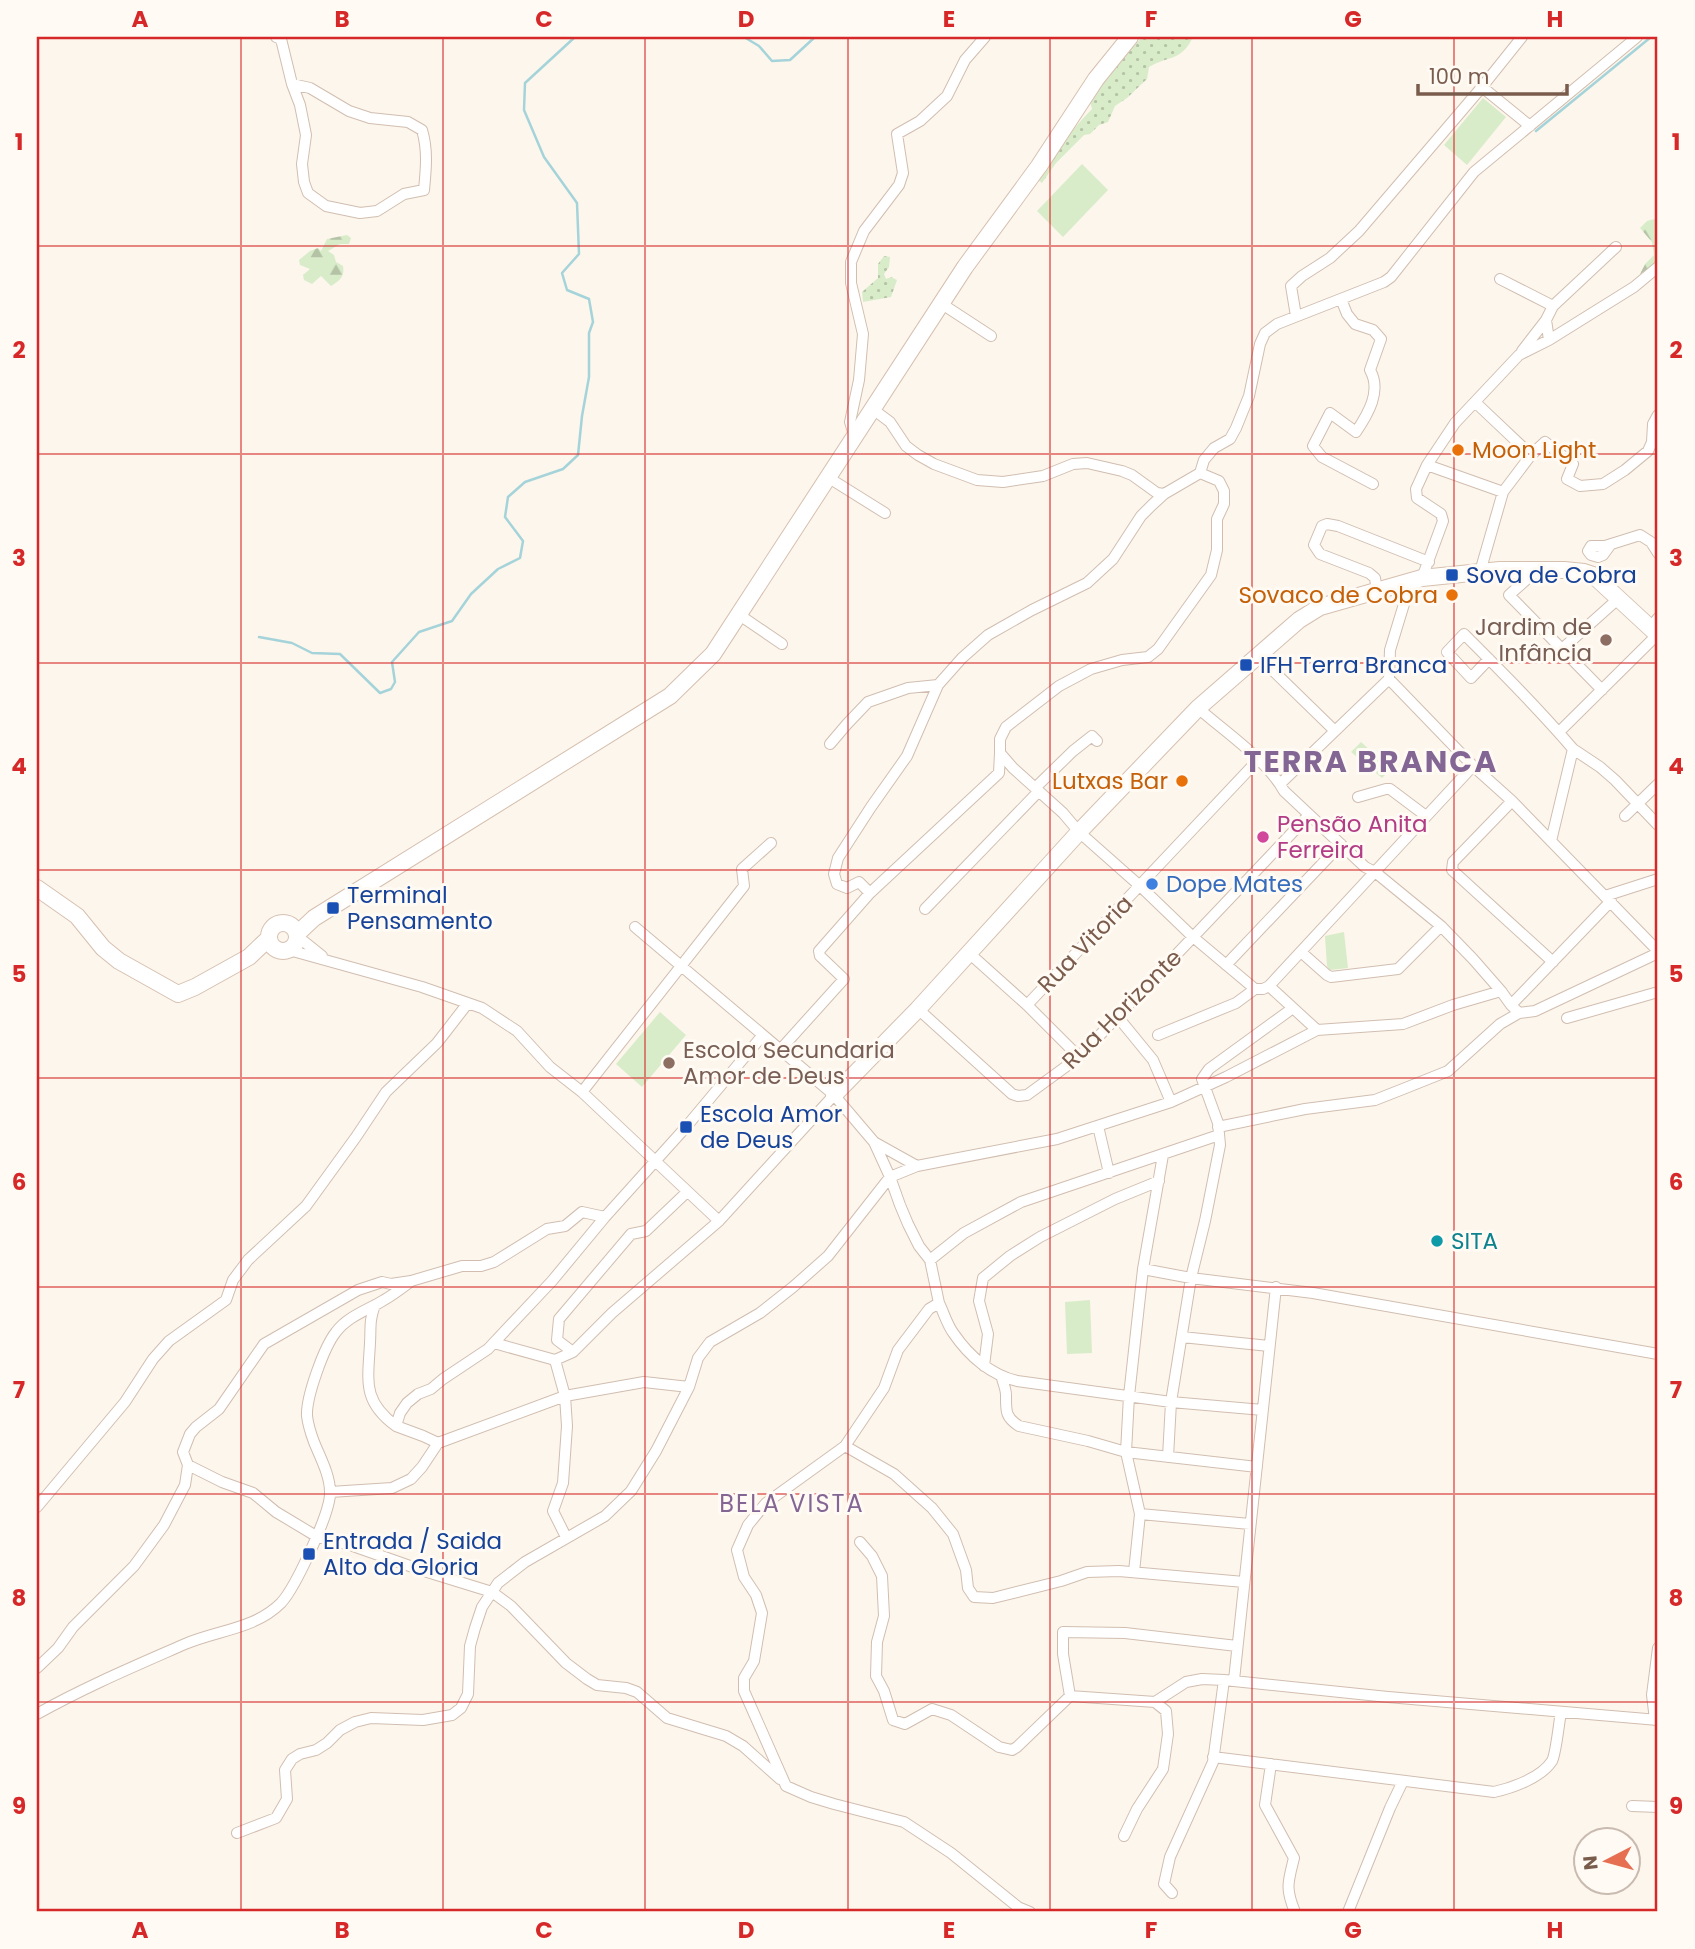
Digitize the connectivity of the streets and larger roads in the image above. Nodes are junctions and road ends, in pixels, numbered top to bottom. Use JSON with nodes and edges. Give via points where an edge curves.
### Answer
{"nodes":[{"id":1,"x":276,"y":37,"type":"edge"},
{"id":2,"x":985,"y":37,"type":"edge"},
{"id":3,"x":1130,"y":37,"type":"edge"},
{"id":4,"x":1522,"y":37,"type":"edge"},
{"id":5,"x":1637,"y":37,"type":"edge"},
{"id":6,"x":292,"y":84,"type":"junction"},
{"id":7,"x":1482,"y":87,"type":"junction"},
{"id":8,"x":1530,"y":126,"type":"junction"},
{"id":9,"x":1616,"y":247,"type":"dead end"},
{"id":10,"x":1658,"y":267,"type":"edge"},
{"id":11,"x":1500,"y":279,"type":"dead end"},
{"id":12,"x":1341,"y":299,"type":"junction"},
{"id":13,"x":942,"y":304,"type":"junction"},
{"id":14,"x":1553,"y":306,"type":"junction"},
{"id":15,"x":1296,"y":316,"type":"junction"},
{"id":16,"x":1546,"y":320,"type":"junction"},
{"id":17,"x":990,"y":336,"type":"dead end"},
{"id":18,"x":1549,"y":340,"type":"junction"},
{"id":19,"x":1519,"y":355,"type":"junction"},
{"id":20,"x":1476,"y":403,"type":"junction"},
{"id":21,"x":874,"y":410,"type":"junction"},
{"id":22,"x":1658,"y":415,"type":"edge"},
{"id":23,"x":855,"y":438,"type":"junction"},
{"id":24,"x":1531,"y":455,"type":"junction"},
{"id":25,"x":1427,"y":465,"type":"junction"},
{"id":26,"x":1200,"y":473,"type":"junction"},
{"id":27,"x":829,"y":478,"type":"junction"},
{"id":28,"x":1373,"y":484,"type":"dead end"},
{"id":29,"x":1503,"y":492,"type":"junction"},
{"id":30,"x":1164,"y":494,"type":"junction"},
{"id":31,"x":886,"y":513,"type":"dead end"},
{"id":32,"x":1611,"y":544,"type":"dead end"},
{"id":33,"x":1658,"y":553,"type":"edge"},
{"id":34,"x":1429,"y":562,"type":"junction"},
{"id":35,"x":1480,"y":572,"type":"junction"},
{"id":36,"x":1416,"y":579,"type":"junction"},
{"id":37,"x":1526,"y":580,"type":"dead end"},
{"id":38,"x":1377,"y":591,"type":"junction"},
{"id":39,"x":1619,"y":598,"type":"junction"},
{"id":40,"x":738,"y":614,"type":"junction"},
{"id":41,"x":1656,"y":628,"type":"edge"},
{"id":42,"x":782,"y":644,"type":"dead end"},
{"id":43,"x":1562,"y":649,"type":"junction"},
{"id":44,"x":1257,"y":655,"type":"junction"},
{"id":45,"x":1489,"y":659,"type":"dead end"},
{"id":46,"x":1389,"y":678,"type":"junction"},
{"id":47,"x":938,"y":685,"type":"junction"},
{"id":48,"x":1602,"y":690,"type":"junction"},
{"id":49,"x":1198,"y":708,"type":"junction"},
{"id":50,"x":1335,"y":731,"type":"junction"},
{"id":51,"x":1559,"y":732,"type":"junction"},
{"id":52,"x":1097,"y":741,"type":"dead end"},
{"id":53,"x":830,"y":744,"type":"dead end"},
{"id":54,"x":1573,"y":749,"type":"junction"},
{"id":55,"x":1000,"y":753,"type":"junction"},
{"id":56,"x":1258,"y":760,"type":"junction"},
{"id":57,"x":1472,"y":766,"type":"junction"},
{"id":58,"x":1280,"y":784,"type":"junction"},
{"id":59,"x":1658,"y":784,"type":"edge"},
{"id":60,"x":1037,"y":790,"type":"junction"},
{"id":61,"x":1358,"y":797,"type":"dead end"},
{"id":62,"x":1512,"y":801,"type":"junction"},
{"id":63,"x":1638,"y":805,"type":"junction"},
{"id":64,"x":1310,"y":815,"type":"junction"},
{"id":65,"x":1426,"y":816,"type":"junction"},
{"id":66,"x":1625,"y":816,"type":"dead end"},
{"id":67,"x":1658,"y":825,"type":"edge"},
{"id":68,"x":1079,"y":832,"type":"junction"},
{"id":69,"x":1551,"y":841,"type":"junction"},
{"id":70,"x":771,"y":844,"type":"dead end"},
{"id":71,"x":1341,"y":844,"type":"junction"},
{"id":72,"x":1375,"y":872,"type":"junction"},
{"id":73,"x":1658,"y":879,"type":"edge"},
{"id":74,"x":1140,"y":886,"type":"junction"},
{"id":75,"x":37,"y":888,"type":"edge"},
{"id":76,"x":870,"y":893,"type":"junction"},
{"id":77,"x":1608,"y":898,"type":"junction"},
{"id":78,"x":925,"y":909,"type":"dead end"},
{"id":79,"x":314,"y":918,"type":"junction"},
{"id":80,"x":1441,"y":926,"type":"junction"},
{"id":81,"x":635,"y":927,"type":"dead end"},
{"id":82,"x":1193,"y":937,"type":"junction"},
{"id":83,"x":286,"y":942,"type":"junction"},
{"id":84,"x":1301,"y":952,"type":"junction"},
{"id":85,"x":1658,"y":952,"type":"edge"},
{"id":86,"x":969,"y":953,"type":"junction"},
{"id":87,"x":1553,"y":962,"type":"junction"},
{"id":88,"x":1226,"y":965,"type":"junction"},
{"id":89,"x":680,"y":967,"type":"junction"},
{"id":90,"x":1269,"y":986,"type":"junction"},
{"id":91,"x":1255,"y":989,"type":"junction"},
{"id":92,"x":1501,"y":991,"type":"junction"},
{"id":93,"x":1658,"y":992,"type":"edge"},
{"id":94,"x":468,"y":1003,"type":"junction"},
{"id":95,"x":1027,"y":1005,"type":"junction"},
{"id":96,"x":1293,"y":1008,"type":"junction"},
{"id":97,"x":918,"y":1009,"type":"junction"},
{"id":98,"x":1515,"y":1009,"type":"junction"},
{"id":99,"x":1116,"y":1016,"type":"junction"},
{"id":100,"x":1567,"y":1018,"type":"dead end"},
{"id":101,"x":1317,"y":1030,"type":"junction"},
{"id":102,"x":1158,"y":1035,"type":"dead end"},
{"id":103,"x":762,"y":1036,"type":"junction"},
{"id":104,"x":780,"y":1050,"type":"junction"},
{"id":105,"x":1079,"y":1057,"type":"junction"},
{"id":106,"x":1206,"y":1087,"type":"junction"},
{"id":107,"x":582,"y":1092,"type":"junction"},
{"id":108,"x":834,"y":1095,"type":"junction"},
{"id":109,"x":1171,"y":1101,"type":"junction"},
{"id":110,"x":1098,"y":1126,"type":"junction"},
{"id":111,"x":1219,"y":1131,"type":"junction"},
{"id":112,"x":874,"y":1142,"type":"junction"},
{"id":113,"x":1163,"y":1155,"type":"junction"},
{"id":114,"x":655,"y":1160,"type":"junction"},
{"id":115,"x":916,"y":1166,"type":"junction"},
{"id":116,"x":1109,"y":1173,"type":"junction"},
{"id":117,"x":890,"y":1177,"type":"junction"},
{"id":118,"x":1159,"y":1181,"type":"junction"},
{"id":119,"x":687,"y":1192,"type":"junction"},
{"id":120,"x":605,"y":1217,"type":"junction"},
{"id":121,"x":719,"y":1222,"type":"junction"},
{"id":122,"x":565,"y":1226,"type":"junction"},
{"id":123,"x":584,"y":1240,"type":"junction"},
{"id":124,"x":930,"y":1260,"type":"junction"},
{"id":125,"x":1143,"y":1269,"type":"junction"},
{"id":126,"x":1191,"y":1278,"type":"junction"},
{"id":127,"x":411,"y":1281,"type":"junction"},
{"id":128,"x":1276,"y":1287,"type":"junction"},
{"id":129,"x":939,"y":1303,"type":"junction"},
{"id":130,"x":375,"y":1305,"type":"junction"},
{"id":131,"x":1182,"y":1337,"type":"junction"},
{"id":132,"x":494,"y":1343,"type":"junction"},
{"id":133,"x":1269,"y":1346,"type":"junction"},
{"id":134,"x":573,"y":1352,"type":"junction"},
{"id":135,"x":1658,"y":1354,"type":"edge"},
{"id":136,"x":555,"y":1360,"type":"junction"},
{"id":137,"x":984,"y":1366,"type":"junction"},
{"id":138,"x":1002,"y":1378,"type":"junction"},
{"id":139,"x":689,"y":1387,"type":"junction"},
{"id":140,"x":565,"y":1396,"type":"junction"},
{"id":141,"x":1129,"y":1396,"type":"junction"},
{"id":142,"x":1171,"y":1402,"type":"junction"},
{"id":143,"x":1263,"y":1410,"type":"junction"},
{"id":144,"x":396,"y":1426,"type":"junction"},
{"id":145,"x":438,"y":1443,"type":"junction"},
{"id":146,"x":845,"y":1446,"type":"junction"},
{"id":147,"x":1126,"y":1451,"type":"junction"},
{"id":148,"x":1168,"y":1457,"type":"junction"},
{"id":149,"x":188,"y":1465,"type":"junction"},
{"id":150,"x":1256,"y":1467,"type":"junction"},
{"id":151,"x":330,"y":1492,"type":"junction"},
{"id":152,"x":37,"y":1507,"type":"edge"},
{"id":153,"x":1140,"y":1514,"type":"junction"},
{"id":154,"x":1250,"y":1524,"type":"junction"},
{"id":155,"x":316,"y":1536,"type":"junction"},
{"id":156,"x":566,"y":1537,"type":"junction"},
{"id":157,"x":860,"y":1542,"type":"dead end"},
{"id":158,"x":1134,"y":1572,"type":"junction"},
{"id":159,"x":1244,"y":1582,"type":"junction"},
{"id":160,"x":492,"y":1592,"type":"junction"},
{"id":161,"x":1237,"y":1646,"type":"junction"},
{"id":162,"x":1658,"y":1648,"type":"edge"},
{"id":163,"x":37,"y":1668,"type":"edge"},
{"id":164,"x":1229,"y":1680,"type":"junction"},
{"id":165,"x":1070,"y":1696,"type":"junction"},
{"id":166,"x":1155,"y":1702,"type":"junction"},
{"id":167,"x":1560,"y":1712,"type":"junction"},
{"id":168,"x":37,"y":1714,"type":"edge"},
{"id":169,"x":1657,"y":1720,"type":"edge"},
{"id":170,"x":1213,"y":1757,"type":"junction"},
{"id":171,"x":1271,"y":1764,"type":"junction"},
{"id":172,"x":1403,"y":1781,"type":"junction"},
{"id":173,"x":786,"y":1786,"type":"junction"},
{"id":174,"x":1632,"y":1806,"type":"dead end"},
{"id":175,"x":1658,"y":1807,"type":"edge"},
{"id":176,"x":237,"y":1833,"type":"dead end"},
{"id":177,"x":1124,"y":1836,"type":"dead end"},
{"id":178,"x":1172,"y":1893,"type":"dead end"},
{"id":179,"x":1030,"y":1912,"type":"edge"},
{"id":180,"x":1294,"y":1912,"type":"edge"},
{"id":181,"x":1348,"y":1912,"type":"edge"}],
"edges":[{"from":1,"to":6,"type":"street","via":[[281,39]]},
{"from":2,"to":23,"type":"street","via":[[965,60],[947,96],[920,121],[897,134],[903,173],[899,185],[864,231],[851,262],[863,334],[850,422]]},
{"from":3,"to":13,"type":"street","via":[[1096,79]]},
{"from":4,"to":7,"type":"street"},
{"from":5,"to":8,"type":"street"},
{"from":6,"to":6,"type":"street","via":[[310,88],[349,111],[408,122],[422,130],[427,160],[424,190],[404,194],[377,211],[360,213],[333,209],[316,200],[304,182],[306,135]]},
{"from":7,"to":8,"type":"street"},
{"from":7,"to":15,"type":"street","via":[[1359,231],[1291,286]]},
{"from":8,"to":12,"type":"street","via":[[1474,172],[1391,277]]},
{"from":9,"to":14,"type":"street"},
{"from":10,"to":18,"type":"street"},
{"from":11,"to":14,"type":"street"},
{"from":12,"to":15,"type":"street"},
{"from":12,"to":28,"type":"street","via":[[1355,324],[1373,330],[1381,339],[1370,370],[1375,378],[1371,408],[1356,432],[1330,414],[1313,446],[1322,457]]},
{"from":13,"to":17,"type":"street"},
{"from":13,"to":21,"type":"street"},
{"from":14,"to":16,"type":"street"},
{"from":15,"to":26,"type":"street","via":[[1265,333],[1237,428],[1204,460]]},
{"from":16,"to":18,"type":"street"},
{"from":16,"to":19,"type":"street"},
{"from":18,"to":19,"type":"street"},
{"from":19,"to":20,"type":"street"},
{"from":20,"to":24,"type":"street"},
{"from":20,"to":25,"type":"street","via":[[1455,423]]},
{"from":21,"to":23,"type":"street"},
{"from":21,"to":30,"type":"street","via":[[918,455],[977,480],[1003,482],[1043,476],[1087,463],[1132,475]]},
{"from":22,"to":24,"type":"street","via":[[1648,451],[1602,484],[1580,486],[1567,480],[1573,464],[1545,442]]},
{"from":23,"to":27,"type":"street"},
{"from":24,"to":29,"type":"street"},
{"from":25,"to":29,"type":"street"},
{"from":25,"to":34,"type":"street","via":[[1416,489],[1417,498],[1443,520]]},
{"from":26,"to":30,"type":"street"},
{"from":26,"to":55,"type":"street","via":[[1219,481],[1224,491],[1211,575],[1158,649],[1148,657],[1091,668],[1059,686],[1006,727]]},
{"from":27,"to":31,"type":"street"},
{"from":27,"to":40,"type":"street"},
{"from":29,"to":35,"type":"street"},
{"from":30,"to":47,"type":"street","via":[[1141,516],[1113,559],[1087,583],[988,635]]},
{"from":32,"to":33,"type":"street","via":[[1640,535]]},
{"from":34,"to":36,"type":"street"},
{"from":34,"to":38,"type":"street","via":[[1338,526],[1322,526],[1314,545],[1320,554],[1369,573]]},
{"from":35,"to":36,"type":"street"},
{"from":35,"to":39,"type":"street","via":[[1584,572]]},
{"from":36,"to":38,"type":"street"},
{"from":36,"to":46,"type":"street","via":[[1390,650]]},
{"from":37,"to":43,"type":"street","via":[[1509,595]]},
{"from":38,"to":44,"type":"street","via":[[1320,607]]},
{"from":39,"to":41,"type":"street"},
{"from":39,"to":43,"type":"street"},
{"from":40,"to":42,"type":"street"},
{"from":40,"to":79,"type":"street","via":[[713,654],[670,696]]},
{"from":41,"to":48,"type":"street"},
{"from":43,"to":48,"type":"street"},
{"from":44,"to":49,"type":"street"},
{"from":44,"to":50,"type":"street"},
{"from":45,"to":51,"type":"street"},
{"from":46,"to":50,"type":"street"},
{"from":46,"to":57,"type":"street"},
{"from":47,"to":53,"type":"street","via":[[908,688],[869,702]]},
{"from":47,"to":76,"type":"street","via":[[907,756],[838,858],[837,884],[847,888],[859,882]]},
{"from":48,"to":51,"type":"street"},
{"from":49,"to":56,"type":"street"},
{"from":49,"to":68,"type":"street"},
{"from":50,"to":58,"type":"street"},
{"from":51,"to":54,"type":"street"},
{"from":52,"to":60,"type":"street","via":[[1091,736]]},
{"from":54,"to":63,"type":"street","via":[[1608,774]]},
{"from":54,"to":69,"type":"street"},
{"from":55,"to":60,"type":"street"},
{"from":55,"to":76,"type":"street","via":[[999,773]]},
{"from":56,"to":58,"type":"street"},
{"from":56,"to":74,"type":"street","name":"Rua Vitoria"},
{"from":57,"to":62,"type":"street"},
{"from":57,"to":65,"type":"street"},
{"from":58,"to":64,"type":"street"},
{"from":58,"to":72,"type":"street"},
{"from":59,"to":63,"type":"street"},
{"from":60,"to":68,"type":"street"},
{"from":60,"to":78,"type":"street"},
{"from":61,"to":65,"type":"street","via":[[1390,789]]},
{"from":62,"to":69,"type":"street"},
{"from":62,"to":87,"type":"street","via":[[1453,862],[1452,870]]},
{"from":63,"to":66,"type":"street"},
{"from":63,"to":67,"type":"street"},
{"from":64,"to":71,"type":"street"},
{"from":64,"to":82,"type":"street","name":"Rua Horizonte"},
{"from":65,"to":72,"type":"street"},
{"from":68,"to":74,"type":"street"},
{"from":68,"to":86,"type":"street"},
{"from":69,"to":77,"type":"street"},
{"from":70,"to":89,"type":"street","via":[[742,869],[744,886]]},
{"from":71,"to":72,"type":"street"},
{"from":71,"to":88,"type":"street"},
{"from":72,"to":80,"type":"street"},
{"from":72,"to":84,"type":"street"},
{"from":73,"to":77,"type":"street"},
{"from":74,"to":82,"type":"street"},
{"from":74,"to":95,"type":"street","name":"Rua Vitoria"},
{"from":75,"to":83,"type":"street","via":[[77,916],[118,961],[178,994]]},
{"from":76,"to":104,"type":"street","via":[[819,951],[844,979]]},
{"from":77,"to":85,"type":"street"},
{"from":77,"to":87,"type":"street"},
{"from":79,"to":83,"type":"street"},
{"from":79,"to":83,"type":"street","via":[[283,922],[290,924]]},
{"from":80,"to":84,"type":"street","via":[[1398,969],[1331,977]]},
{"from":80,"to":92,"type":"street"},
{"from":81,"to":89,"type":"street"},
{"from":82,"to":88,"type":"street"},
{"from":82,"to":99,"type":"street","name":"Rua Horizonte"},
{"from":83,"to":94,"type":"street"},
{"from":84,"to":90,"type":"street"},
{"from":85,"to":98,"type":"street","via":[[1535,1011]]},
{"from":86,"to":95,"type":"street"},
{"from":86,"to":97,"type":"street"},
{"from":87,"to":98,"type":"street"},
{"from":88,"to":91,"type":"street"},
{"from":89,"to":103,"type":"street"},
{"from":89,"to":107,"type":"street"},
{"from":90,"to":91,"type":"street"},
{"from":90,"to":96,"type":"street"},
{"from":91,"to":102,"type":"street","via":[[1236,1003]]},
{"from":92,"to":98,"type":"street"},
{"from":92,"to":101,"type":"street","via":[[1403,1024]]},
{"from":93,"to":100,"type":"street"},
{"from":94,"to":107,"type":"street","via":[[517,1031],[550,1067]]},
{"from":94,"to":152,"type":"street","via":[[436,1043],[386,1092],[306,1206],[248,1260],[233,1280],[226,1300],[169,1341],[125,1402]]},
{"from":95,"to":105,"type":"street"},
{"from":96,"to":101,"type":"street"},
{"from":96,"to":106,"type":"street","via":[[1209,1069],[1202,1079]]},
{"from":97,"to":105,"type":"street","name":"Rua Horizonte","via":[[1018,1096],[1027,1095]]},
{"from":97,"to":108,"type":"street"},
{"from":98,"to":111,"type":"street","via":[[1448,1071],[1375,1100],[1305,1109]]},
{"from":99,"to":105,"type":"street","name":"Rua Horizonte"},
{"from":99,"to":109,"type":"street","via":[[1153,1060]]},
{"from":101,"to":106,"type":"street"},
{"from":103,"to":104,"type":"street"},
{"from":103,"to":114,"type":"street"},
{"from":104,"to":108,"type":"street"},
{"from":106,"to":109,"type":"street"},
{"from":106,"to":111,"type":"street"},
{"from":107,"to":114,"type":"street"},
{"from":108,"to":112,"type":"street"},
{"from":108,"to":121,"type":"street"},
{"from":109,"to":110,"type":"street"},
{"from":110,"to":115,"type":"street","via":[[1057,1139]]},
{"from":110,"to":116,"type":"street"},
{"from":111,"to":113,"type":"street"},
{"from":111,"to":126,"type":"street","via":[[1208,1210]]},
{"from":112,"to":115,"type":"street"},
{"from":112,"to":117,"type":"street"},
{"from":113,"to":116,"type":"street"},
{"from":113,"to":118,"type":"street"},
{"from":114,"to":119,"type":"street"},
{"from":114,"to":120,"type":"street"},
{"from":115,"to":117,"type":"street"},
{"from":116,"to":124,"type":"street","via":[[1021,1202],[964,1233]]},
{"from":117,"to":124,"type":"street","via":[[908,1224]]},
{"from":117,"to":139,"type":"street","via":[[828,1256],[760,1313],[710,1342],[698,1358]]},
{"from":118,"to":125,"type":"street"},
{"from":118,"to":137,"type":"street","via":[[1040,1237],[983,1278],[979,1301],[988,1334]]},
{"from":119,"to":121,"type":"street"},
{"from":119,"to":134,"type":"street","via":[[646,1231],[631,1234],[559,1319],[557,1340]]},
{"from":120,"to":122,"type":"street","via":[[582,1212]]},
{"from":120,"to":123,"type":"street"},
{"from":121,"to":134,"type":"street"},
{"from":122,"to":123,"type":"street"},
{"from":122,"to":127,"type":"street","via":[[547,1228],[494,1262]]},
{"from":123,"to":132,"type":"street"},
{"from":124,"to":129,"type":"street"},
{"from":125,"to":126,"type":"street"},
{"from":125,"to":141,"type":"street"},
{"from":126,"to":128,"type":"street"},
{"from":126,"to":131,"type":"street"},
{"from":127,"to":130,"type":"street"},
{"from":127,"to":149,"type":"street","via":[[382,1282],[358,1290],[264,1344],[219,1409],[190,1434],[183,1452]]},
{"from":128,"to":133,"type":"street"},
{"from":128,"to":135,"type":"street"},
{"from":129,"to":137,"type":"street","via":[[952,1333]]},
{"from":129,"to":146,"type":"street","via":[[929,1309],[898,1350],[884,1388]]},
{"from":130,"to":144,"type":"street","via":[[369,1319],[370,1392],[380,1414]]},
{"from":130,"to":151,"type":"street","via":[[350,1319],[328,1342],[309,1401],[307,1416]]},
{"from":131,"to":133,"type":"street"},
{"from":131,"to":142,"type":"street"},
{"from":132,"to":136,"type":"street"},
{"from":132,"to":144,"type":"street","via":[[407,1403]]},
{"from":133,"to":143,"type":"street"},
{"from":134,"to":136,"type":"street"},
{"from":136,"to":140,"type":"street"},
{"from":137,"to":138,"type":"street"},
{"from":138,"to":141,"type":"street"},
{"from":138,"to":147,"type":"street","via":[[1005,1411],[1019,1426]]},
{"from":139,"to":140,"type":"street","via":[[644,1382]]},
{"from":139,"to":156,"type":"street","via":[[631,1491],[605,1516]]},
{"from":140,"to":145,"type":"street"},
{"from":140,"to":156,"type":"street","via":[[566,1457],[553,1511]]},
{"from":141,"to":142,"type":"street"},
{"from":141,"to":147,"type":"street"},
{"from":142,"to":143,"type":"street"},
{"from":142,"to":148,"type":"street"},
{"from":143,"to":150,"type":"street"},
{"from":144,"to":145,"type":"street"},
{"from":145,"to":151,"type":"street","via":[[411,1479],[393,1488]]},
{"from":146,"to":158,"type":"street","via":[[894,1474],[932,1508],[953,1534],[974,1597],[993,1598],[1087,1572]]},
{"from":146,"to":173,"type":"street","via":[[766,1503],[748,1525],[737,1550],[762,1613],[744,1691]]},
{"from":147,"to":148,"type":"street"},
{"from":147,"to":153,"type":"street"},
{"from":148,"to":150,"type":"street"},
{"from":149,"to":155,"type":"street","via":[[253,1493]]},
{"from":149,"to":163,"type":"street","via":[[186,1485],[170,1515],[134,1566]]},
{"from":150,"to":154,"type":"street"},
{"from":151,"to":155,"type":"street"},
{"from":153,"to":154,"type":"street"},
{"from":153,"to":158,"type":"street"},
{"from":154,"to":159,"type":"street"},
{"from":155,"to":160,"type":"street"},
{"from":155,"to":168,"type":"street","via":[[283,1601],[264,1616],[188,1643]]},
{"from":156,"to":160,"type":"street","via":[[525,1562]]},
{"from":157,"to":165,"type":"street","via":[[882,1576],[884,1616],[877,1642],[876,1676],[893,1720],[905,1724],[932,1709],[1012,1750]]},
{"from":158,"to":159,"type":"street"},
{"from":159,"to":161,"type":"street"},
{"from":160,"to":173,"type":"street","via":[[587,1679],[637,1692],[667,1718],[743,1746]]},
{"from":160,"to":176,"type":"street","via":[[482,1607],[470,1646],[468,1694],[461,1708],[452,1715],[424,1720],[371,1718],[340,1730],[316,1751],[292,1759],[285,1770],[287,1800],[276,1818]]},
{"from":161,"to":164,"type":"street"},
{"from":161,"to":165,"type":"street","via":[[1125,1633],[1063,1632]]},
{"from":162,"to":169,"type":"street","via":[[1652,1695]]},
{"from":164,"to":166,"type":"street","via":[[1186,1682]]},
{"from":164,"to":167,"type":"street"},
{"from":164,"to":170,"type":"street"},
{"from":165,"to":166,"type":"street"},
{"from":166,"to":177,"type":"street","via":[[1166,1712],[1163,1769]]},
{"from":167,"to":169,"type":"street"},
{"from":167,"to":172,"type":"street","via":[[1552,1760],[1535,1776],[1510,1788],[1493,1792]]},
{"from":170,"to":171,"type":"street"},
{"from":170,"to":178,"type":"street","via":[[1170,1857],[1164,1884]]},
{"from":171,"to":172,"type":"street"},
{"from":171,"to":180,"type":"street","via":[[1265,1805],[1294,1858],[1287,1887]]},
{"from":172,"to":181,"type":"street"},
{"from":173,"to":179,"type":"street","via":[[904,1822]]},
{"from":174,"to":175,"type":"street"}]}
